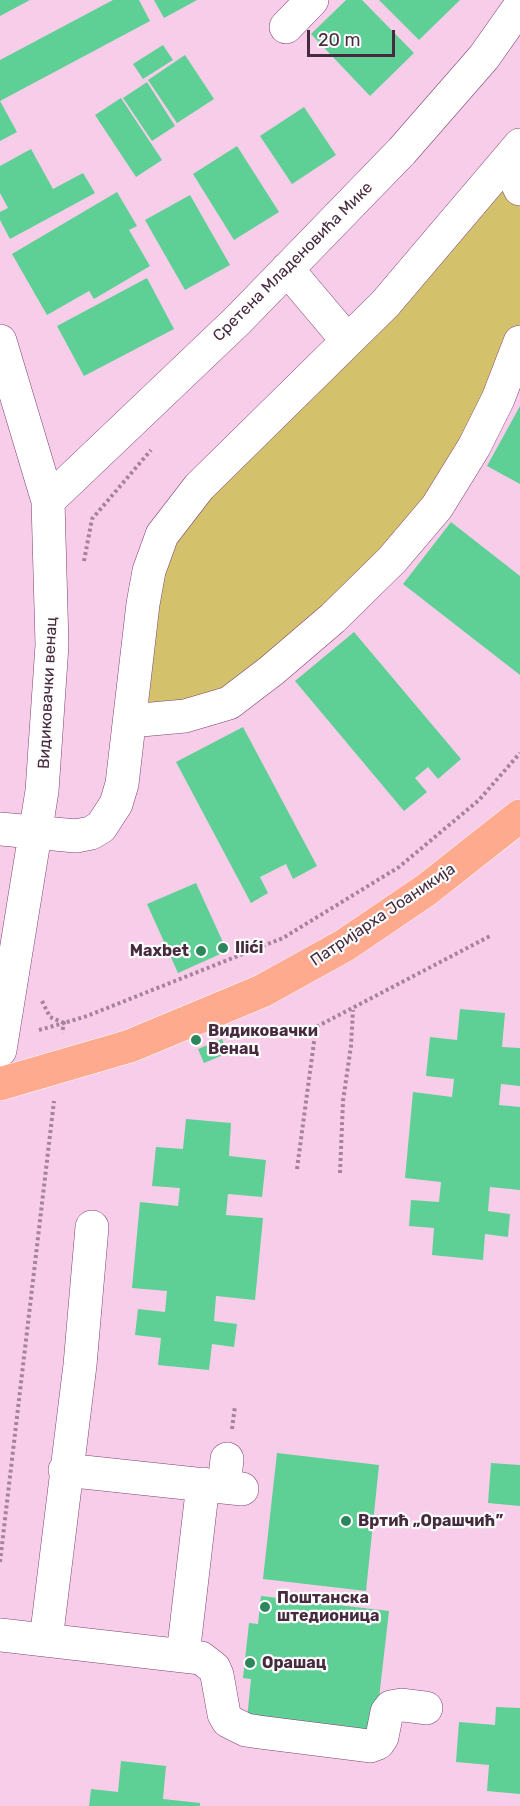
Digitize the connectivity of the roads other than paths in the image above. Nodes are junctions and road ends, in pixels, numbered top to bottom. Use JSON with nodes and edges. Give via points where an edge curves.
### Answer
{"nodes":[{"id":1,"x":312,"y":0,"type":"edge"},
{"id":2,"x":520,"y":6,"type":"edge"},
{"id":3,"x":286,"y":27,"type":"dead end"},
{"id":4,"x":516,"y":165,"type":"edge"},
{"id":5,"x":287,"y":269,"type":"junction"},
{"id":6,"x":347,"y":340,"type":"junction"},
{"id":7,"x":520,"y":342,"type":"edge"},
{"id":8,"x":0,"y":343,"type":"edge"},
{"id":9,"x":48,"y":501,"type":"junction"},
{"id":10,"x":130,"y":721,"type":"junction"},
{"id":11,"x":520,"y":816,"type":"edge"},
{"id":12,"x":0,"y":829,"type":"edge"},
{"id":13,"x":35,"y":832,"type":"junction"},
{"id":14,"x":0,"y":1050,"type":"edge"},
{"id":15,"x":0,"y":1083,"type":"edge"},
{"id":16,"x":92,"y":1227,"type":"dead end"},
{"id":17,"x":65,"y":1470,"type":"junction"},
{"id":18,"x":0,"y":1635,"type":"edge"},
{"id":19,"x":46,"y":1640,"type":"junction"},
{"id":20,"x":183,"y":1655,"type":"junction"},
{"id":21,"x":426,"y":1707,"type":"dead end"}],
"edges":[{"from":1,"to":3,"type":"street"},
{"from":2,"to":5,"type":"street","name":"Сретена Младеновића Мике","via":[[445,105]]},
{"from":4,"to":6,"type":"street"},
{"from":5,"to":6,"type":"street"},
{"from":5,"to":9,"type":"street","name":"Сретена Младеновића Мике"},
{"from":6,"to":10,"type":"street","via":[[199,487],[162,535],[147,582]]},
{"from":7,"to":10,"type":"street","via":[[474,447],[437,507],[392,560],[271,671],[229,703],[185,716]]},
{"from":8,"to":9,"type":"street","name":"Видиковачки венац"},
{"from":9,"to":13,"type":"street","name":"Видиковачки венац","via":[[50,708]]},
{"from":10,"to":13,"type":"street","via":[[122,784],[102,827],[76,836]]},
{"from":11,"to":15,"type":"main road","name":"Патријарха Јоаникија","via":[[426,890],[345,945],[262,991],[130,1046]]},
{"from":12,"to":13,"type":"street"},
{"from":13,"to":14,"type":"street","name":"Видиковачки венац"},
{"from":16,"to":17,"type":"street","via":[[80,1365]]},
{"from":17,"to":19,"type":"street"},
{"from":17,"to":20,"type":"street","via":[[226,1471]]},
{"from":18,"to":19,"type":"street"},
{"from":19,"to":20,"type":"street"},
{"from":20,"to":21,"type":"street","via":[[201,1658],[214,1668],[224,1714],[234,1724],[253,1731],[370,1746],[382,1737],[391,1707]]}]}
